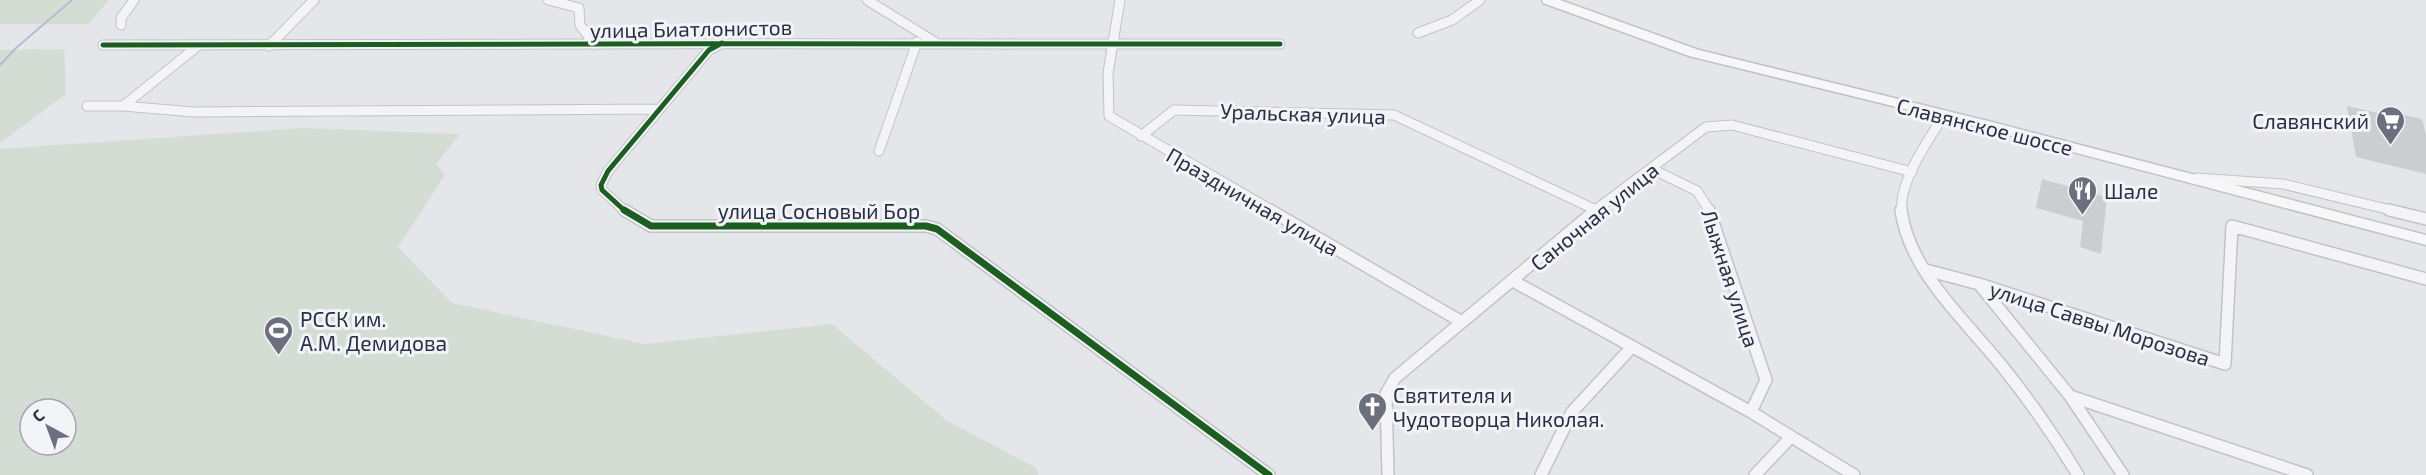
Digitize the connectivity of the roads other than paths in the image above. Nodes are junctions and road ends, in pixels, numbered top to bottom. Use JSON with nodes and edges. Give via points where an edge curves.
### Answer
{"nodes":[{"id":1,"x":134,"y":0,"type":"edge"},
{"id":2,"x":314,"y":0,"type":"edge"},
{"id":3,"x":548,"y":0,"type":"edge"},
{"id":4,"x":867,"y":0,"type":"edge"},
{"id":5,"x":1120,"y":0,"type":"edge"},
{"id":6,"x":1480,"y":0,"type":"edge"},
{"id":7,"x":1548,"y":0,"type":"edge"},
{"id":8,"x":121,"y":25,"type":"dead end"},
{"id":9,"x":1418,"y":33,"type":"dead end"},
{"id":10,"x":917,"y":42,"type":"junction"},
{"id":11,"x":935,"y":42,"type":"junction"},
{"id":12,"x":1111,"y":42,"type":"junction"},
{"id":13,"x":722,"y":43,"type":"junction"},
{"id":14,"x":1280,"y":44,"type":"dead end"},
{"id":15,"x":103,"y":45,"type":"dead end"},
{"id":16,"x":199,"y":45,"type":"junction"},
{"id":17,"x":595,"y":45,"type":"junction"},
{"id":18,"x":270,"y":46,"type":"junction"},
{"id":19,"x":87,"y":106,"type":"dead end"},
{"id":20,"x":123,"y":106,"type":"junction"},
{"id":21,"x":659,"y":109,"type":"junction"},
{"id":22,"x":1944,"y":115,"type":"junction"},
{"id":23,"x":1141,"y":136,"type":"junction"},
{"id":24,"x":879,"y":151,"type":"dead end"},
{"id":25,"x":1652,"y":169,"type":"junction"},
{"id":26,"x":1912,"y":172,"type":"junction"},
{"id":27,"x":2191,"y":178,"type":"junction"},
{"id":28,"x":1596,"y":210,"type":"junction"},
{"id":29,"x":2426,"y":219,"type":"edge"},
{"id":30,"x":2426,"y":240,"type":"edge"},
{"id":31,"x":1926,"y":270,"type":"junction"},
{"id":32,"x":2426,"y":279,"type":"edge"},
{"id":33,"x":1513,"y":281,"type":"junction"},
{"id":34,"x":1979,"y":284,"type":"junction"},
{"id":35,"x":1462,"y":322,"type":"junction"},
{"id":36,"x":1631,"y":348,"type":"junction"},
{"id":37,"x":2070,"y":396,"type":"junction"},
{"id":38,"x":1751,"y":412,"type":"junction"},
{"id":39,"x":1790,"y":438,"type":"junction"},
{"id":40,"x":2072,"y":474,"type":"edge"},
{"id":41,"x":1269,"y":475,"type":"edge"},
{"id":42,"x":1388,"y":475,"type":"edge"},
{"id":43,"x":1541,"y":475,"type":"edge"},
{"id":44,"x":1755,"y":475,"type":"edge"},
{"id":45,"x":1854,"y":475,"type":"edge"},
{"id":46,"x":2123,"y":475,"type":"edge"},
{"id":47,"x":2307,"y":475,"type":"edge"}],
"edges":[{"from":1,"to":8,"type":"street","via":[[121,18]]},
{"from":2,"to":18,"type":"street"},
{"from":3,"to":17,"type":"street","via":[[579,8],[580,25]]},
{"from":4,"to":11,"type":"street"},
{"from":5,"to":12,"type":"street"},
{"from":6,"to":9,"type":"street","via":[[1452,20]]},
{"from":7,"to":22,"type":"main road","name":"Славянское шоссе","via":[[1694,53]]},
{"from":10,"to":11,"type":"street","name":"улица Биатлонистов"},
{"from":10,"to":13,"type":"street","name":"улица Биатлонистов"},
{"from":10,"to":24,"type":"street"},
{"from":11,"to":12,"type":"street","name":"улица Биатлонистов"},
{"from":12,"to":14,"type":"street","name":"улица Биатлонистов"},
{"from":12,"to":23,"type":"street","name":"Праздничная улица","via":[[1109,116]]},
{"from":13,"to":17,"type":"street","name":"улица Биатлонистов"},
{"from":13,"to":21,"type":"street","name":"улица Сосновый Бор","via":[[709,50]]},
{"from":15,"to":16,"type":"street","name":"улица Биатлонистов"},
{"from":16,"to":18,"type":"street","name":"улица Биатлонистов"},
{"from":16,"to":20,"type":"street"},
{"from":17,"to":18,"type":"street","name":"улица Биатлонистов"},
{"from":19,"to":20,"type":"street"},
{"from":20,"to":21,"type":"street","via":[[194,112]]},
{"from":21,"to":41,"type":"street","name":"улица Сосновый Бор","via":[[601,185],[639,221],[651,226],[937,229]]},
{"from":22,"to":26,"type":"street"},
{"from":22,"to":27,"type":"main road","name":"Славянское шоссе"},
{"from":23,"to":28,"type":"street","name":"Уральская улица","via":[[1174,110],[1394,115]]},
{"from":23,"to":35,"type":"street","name":"Праздничная улица"},
{"from":25,"to":26,"type":"street","name":"Саночная улица","via":[[1706,127],[1718,124]]},
{"from":25,"to":28,"type":"street","name":"Саночная улица"},
{"from":25,"to":38,"type":"street","name":"Лыжная улица","via":[[1696,191],[1707,204],[1766,380]]},
{"from":26,"to":31,"type":"street","via":[[1901,204],[1903,231]]},
{"from":27,"to":29,"type":"street","via":[[2283,184]]},
{"from":27,"to":30,"type":"main road","name":"Славянское шоссе"},
{"from":28,"to":33,"type":"street","name":"Саночная улица"},
{"from":31,"to":34,"type":"street","name":"улица Саввы Морозова"},
{"from":31,"to":40,"type":"street","via":[[2004,368]]},
{"from":32,"to":34,"type":"street","name":"улица Саввы Морозова","via":[[2232,226],[2225,364]]},
{"from":33,"to":35,"type":"street","name":"Саночная улица"},
{"from":33,"to":36,"type":"street"},
{"from":34,"to":37,"type":"street"},
{"from":35,"to":42,"type":"street","name":"Саночная улица","via":[[1389,386]]},
{"from":36,"to":38,"type":"street"},
{"from":36,"to":43,"type":"street","via":[[1572,412]]},
{"from":37,"to":46,"type":"street"},
{"from":37,"to":47,"type":"street"},
{"from":38,"to":39,"type":"street"},
{"from":39,"to":44,"type":"street"},
{"from":39,"to":45,"type":"street"}]}
